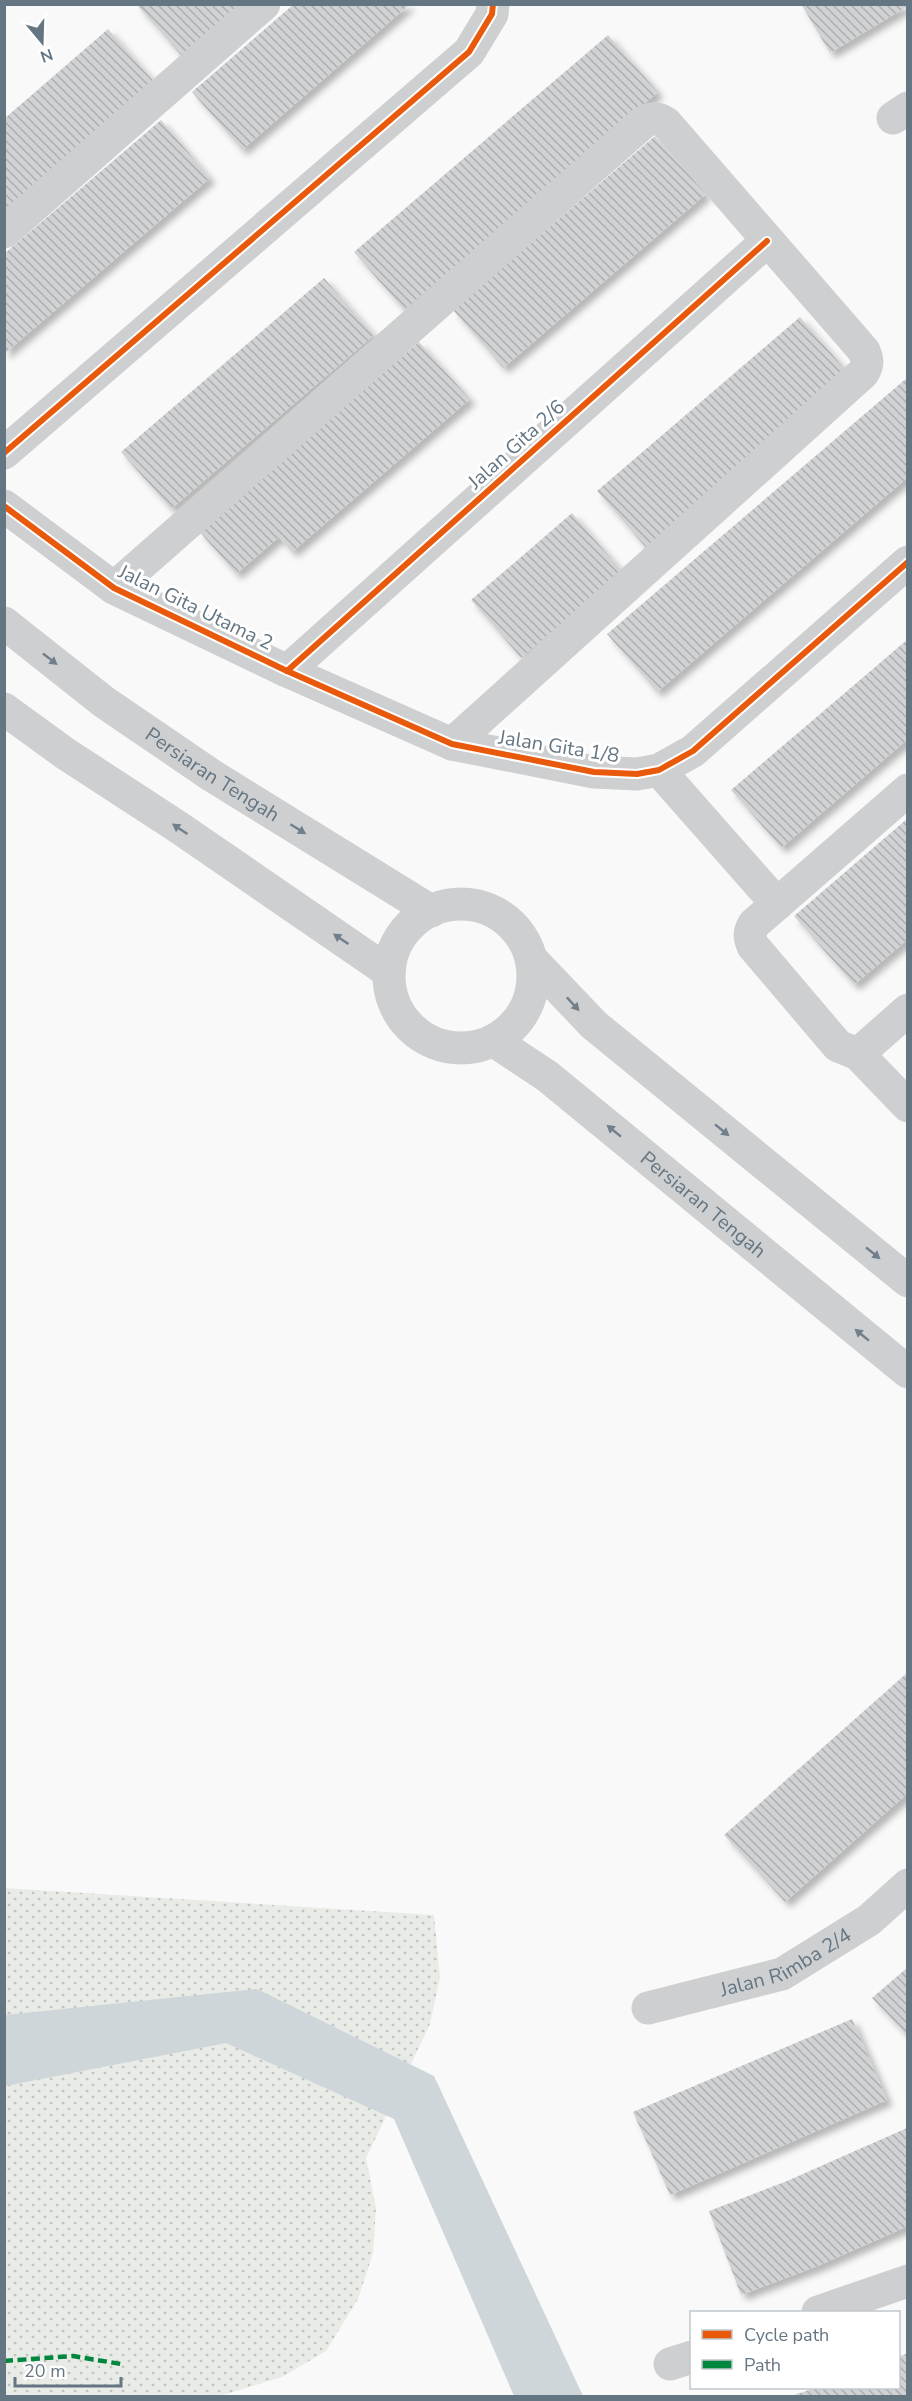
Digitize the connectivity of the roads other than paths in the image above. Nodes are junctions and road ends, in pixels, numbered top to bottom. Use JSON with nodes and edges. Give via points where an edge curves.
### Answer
{"nodes":[{"id":1,"x":264,"y":4,"type":"edge"},
{"id":2,"x":493,"y":9,"type":"edge"},
{"id":3,"x":4,"y":232,"type":"edge"},
{"id":4,"x":767,"y":241,"type":"junction"},
{"id":5,"x":4,"y":453,"type":"edge"},
{"id":6,"x":4,"y":506,"type":"edge"},
{"id":7,"x":908,"y":562,"type":"edge"},
{"id":8,"x":114,"y":588,"type":"junction"},
{"id":9,"x":4,"y":623,"type":"edge"},
{"id":10,"x":288,"y":671,"type":"junction"},
{"id":11,"x":4,"y":708,"type":"edge"},
{"id":12,"x":452,"y":744,"type":"junction"},
{"id":13,"x":660,"y":770,"type":"junction"},
{"id":14,"x":908,"y":790,"type":"edge"},
{"id":15,"x":777,"y":904,"type":"junction"},
{"id":16,"x":430,"y":911,"type":"junction"},
{"id":17,"x":533,"y":961,"type":"junction"},
{"id":18,"x":389,"y":972,"type":"junction"},
{"id":19,"x":908,"y":1010,"type":"edge"},
{"id":20,"x":494,"y":1041,"type":"junction"},
{"id":21,"x":858,"y":1053,"type":"junction"},
{"id":22,"x":908,"y":1106,"type":"edge"},
{"id":23,"x":908,"y":1281,"type":"edge"},
{"id":24,"x":908,"y":1372,"type":"edge"},
{"id":25,"x":908,"y":1885,"type":"edge"},
{"id":26,"x":648,"y":2008,"type":"dead end"},
{"id":27,"x":908,"y":2282,"type":"edge"},
{"id":28,"x":824,"y":2311,"type":"edge"}],
"edges":[{"from":1,"to":3,"type":"street"},
{"from":2,"to":5,"type":"street","via":[[469,52]]},
{"from":4,"to":8,"type":"street","via":[[666,123],[651,118]]},
{"from":4,"to":10,"type":"street","name":"Jalan Gita 2/6"},
{"from":4,"to":12,"type":"street","via":[[864,351],[867,366]]},
{"from":6,"to":8,"type":"street","name":"Jalan Gita Utama 2"},
{"from":7,"to":13,"type":"street","name":"Jalan Gita 1/8","via":[[693,751]]},
{"from":8,"to":10,"type":"street","name":"Jalan Gita Utama 2"},
{"from":9,"to":16,"type":"street","name":"Persiaran Tengah","one_way":true,"via":[[104,702],[211,776]]},
{"from":10,"to":12,"type":"street","name":"Jalan Gita 1/8"},
{"from":18,"to":11,"type":"street","one_way":true},
{"from":12,"to":13,"type":"street","name":"Jalan Gita 1/8","via":[[594,772],[637,774]]},
{"from":13,"to":15,"type":"street"},
{"from":14,"to":15,"type":"street"},
{"from":15,"to":21,"type":"street","via":[[754,924],[749,939],[838,1046]]},
{"from":16,"to":17,"type":"street","via":[[466,903],[502,915],[527,944]]},
{"from":16,"to":18,"type":"street","via":[[400,936]]},
{"from":17,"to":20,"type":"street","via":[[535,981],[523,1016]]},
{"from":17,"to":23,"type":"street","one_way":true,"via":[[594,1025]]},
{"from":18,"to":20,"type":"street","via":[[396,1009],[421,1037],[457,1049]]},
{"from":19,"to":21,"type":"street"},
{"from":24,"to":20,"type":"street","name":"Persiaran Tengah","one_way":true,"via":[[547,1076]]},
{"from":21,"to":22,"type":"street"},
{"from":25,"to":26,"type":"street","name":"Jalan Rimba 2/4","via":[[869,1920],[782,1974]]},
{"from":27,"to":28,"type":"street"}]}
